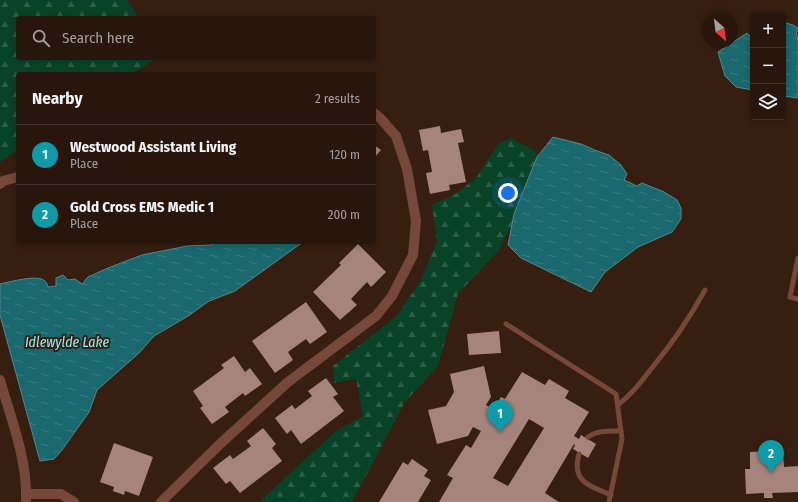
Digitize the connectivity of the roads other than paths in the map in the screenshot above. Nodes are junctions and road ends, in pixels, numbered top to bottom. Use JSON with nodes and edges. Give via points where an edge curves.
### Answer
{"nodes":[{"id":1,"x":376,"y":115,"type":"edge"},
{"id":2,"x":16,"y":178,"type":"edge"},
{"id":3,"x":0,"y":184,"type":"edge"},
{"id":4,"x":798,"y":258,"type":"edge"},
{"id":5,"x":705,"y":290,"type":"dead end"},
{"id":6,"x":798,"y":299,"type":"edge"},
{"id":7,"x":506,"y":324,"type":"dead end"},
{"id":8,"x":0,"y":380,"type":"edge"},
{"id":9,"x":618,"y":405,"type":"junction"},
{"id":10,"x":621,"y":431,"type":"junction"},
{"id":11,"x":588,"y":437,"type":"dead end"},
{"id":12,"x":579,"y":454,"type":"dead end"},
{"id":13,"x":611,"y":495,"type":"junction"},
{"id":14,"x":26,"y":498,"type":"edge"},
{"id":15,"x":74,"y":502,"type":"edge"},
{"id":16,"x":161,"y":502,"type":"edge"},
{"id":17,"x":609,"y":502,"type":"edge"}],
"edges":[{"from":1,"to":16,"type":"street","via":[[396,136],[407,169],[416,222],[413,255],[392,296],[376,316],[288,382]]},
{"from":2,"to":3,"type":"street"},
{"from":4,"to":6,"type":"lane","via":[[790,297]]},
{"from":5,"to":9,"type":"lane","via":[[677,337],[628,397]]},
{"from":7,"to":9,"type":"lane","via":[[616,394]]},
{"from":8,"to":14,"type":"street","via":[[22,460]]},
{"from":9,"to":10,"type":"lane"},
{"from":10,"to":11,"type":"lane","via":[[594,433]]},
{"from":10,"to":13,"type":"lane","via":[[622,439]]},
{"from":12,"to":13,"type":"lane","via":[[577,468],[582,481]]},
{"from":13,"to":17,"type":"lane"},
{"from":14,"to":15,"type":"street","via":[[61,494]]}]}
